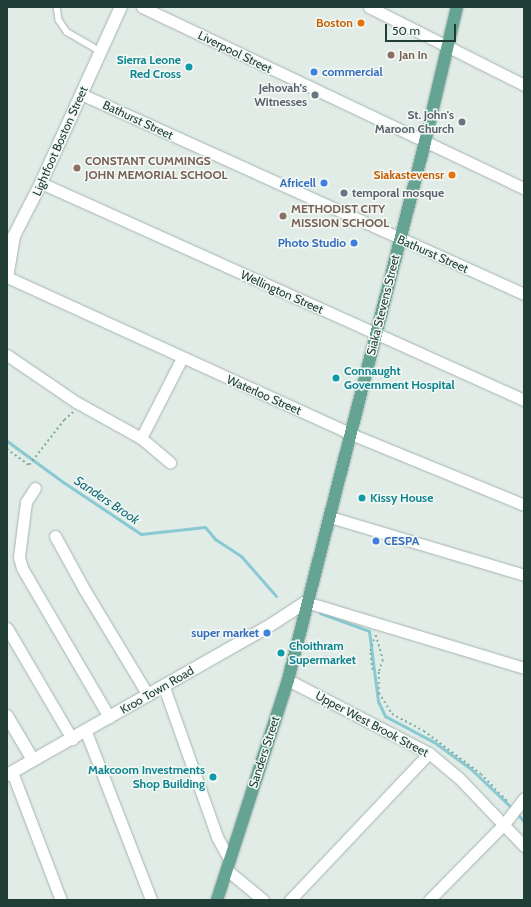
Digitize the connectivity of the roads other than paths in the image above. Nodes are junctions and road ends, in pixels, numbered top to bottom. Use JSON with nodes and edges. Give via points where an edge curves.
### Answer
{"nodes":[{"id":1,"x":57,"y":7,"type":"edge"},
{"id":2,"x":121,"y":7,"type":"edge"},
{"id":3,"x":142,"y":7,"type":"edge"},
{"id":4,"x":369,"y":7,"type":"edge"},
{"id":5,"x":457,"y":7,"type":"edge"},
{"id":6,"x":448,"y":45,"type":"junction"},
{"id":7,"x":100,"y":51,"type":"junction"},
{"id":8,"x":524,"y":85,"type":"edge"},
{"id":9,"x":81,"y":94,"type":"junction"},
{"id":10,"x":425,"y":142,"type":"junction"},
{"id":11,"x":42,"y":183,"type":"junction"},
{"id":12,"x":524,"y":188,"type":"edge"},
{"id":13,"x":400,"y":239,"type":"junction"},
{"id":14,"x":7,"y":277,"type":"edge"},
{"id":15,"x":524,"y":294,"type":"edge"},
{"id":16,"x":376,"y":335,"type":"junction"},
{"id":17,"x":7,"y":356,"type":"edge"},
{"id":18,"x":182,"y":358,"type":"junction"},
{"id":19,"x":524,"y":400,"type":"edge"},
{"id":20,"x":351,"y":434,"type":"junction"},
{"id":21,"x":141,"y":438,"type":"junction"},
{"id":22,"x":170,"y":462,"type":"dead end"},
{"id":23,"x":35,"y":488,"type":"dead end"},
{"id":24,"x":524,"y":505,"type":"edge"},
{"id":25,"x":330,"y":517,"type":"junction"},
{"id":26,"x":55,"y":536,"type":"dead end"},
{"id":27,"x":524,"y":575,"type":"edge"},
{"id":28,"x":306,"y":602,"type":"junction"},
{"id":29,"x":7,"y":628,"type":"edge"},
{"id":30,"x":524,"y":668,"type":"edge"},
{"id":31,"x":288,"y":680,"type":"junction"},
{"id":32,"x":164,"y":687,"type":"junction"},
{"id":33,"x":148,"y":695,"type":"junction"},
{"id":34,"x":7,"y":716,"type":"edge"},
{"id":35,"x":109,"y":718,"type":"junction"},
{"id":36,"x":86,"y":732,"type":"junction"},
{"id":37,"x":72,"y":739,"type":"junction"},
{"id":38,"x":428,"y":753,"type":"junction"},
{"id":39,"x":33,"y":760,"type":"junction"},
{"id":40,"x":10,"y":774,"type":"edge"},
{"id":41,"x":524,"y":798,"type":"edge"},
{"id":42,"x":504,"y":824,"type":"junction"},
{"id":43,"x":524,"y":846,"type":"edge"},
{"id":44,"x":228,"y":864,"type":"junction"},
{"id":45,"x":61,"y":900,"type":"edge"},
{"id":46,"x":151,"y":900,"type":"edge"},
{"id":47,"x":218,"y":900,"type":"edge"},
{"id":48,"x":263,"y":900,"type":"edge"},
{"id":49,"x":290,"y":900,"type":"edge"},
{"id":50,"x":429,"y":900,"type":"edge"}],
"edges":[{"from":1,"to":7,"type":"lane","via":[[59,20],[67,32]]},
{"from":2,"to":7,"type":"main road","name":"Lightfoot Boston Street"},
{"from":3,"to":10,"type":"street","name":"Liverpool Street"},
{"from":4,"to":6,"type":"street"},
{"from":5,"to":6,"type":"main road","name":"Siaka Stevens Street"},
{"from":6,"to":8,"type":"street","via":[[495,72]]},
{"from":6,"to":10,"type":"main road","name":"Siaka Stevens Street"},
{"from":7,"to":9,"type":"main road","name":"Lightfoot Boston Street"},
{"from":9,"to":11,"type":"main road","name":"Lightfoot Boston Street"},
{"from":9,"to":13,"type":"street","name":"Bathurst Street"},
{"from":10,"to":12,"type":"street","name":"Liverpool Street"},
{"from":10,"to":13,"type":"main road","name":"Siaka Stevens Street"},
{"from":11,"to":14,"type":"main road","name":"Lightfoot Boston Street","via":[[14,236]]},
{"from":11,"to":16,"type":"street","name":"Wellington Street"},
{"from":13,"to":15,"type":"street","name":"Bathurst Street"},
{"from":13,"to":16,"type":"main road","name":"Siaka Stevens Street"},
{"from":14,"to":18,"type":"street","name":"Waterloo Street"},
{"from":16,"to":19,"type":"street","name":"Wellington Street"},
{"from":16,"to":20,"type":"main road","name":"Siaka Stevens Street"},
{"from":17,"to":21,"type":"street","via":[[76,402]]},
{"from":18,"to":20,"type":"street","name":"Waterloo Street"},
{"from":18,"to":21,"type":"street"},
{"from":20,"to":24,"type":"street","name":"Waterloo Street"},
{"from":20,"to":25,"type":"main road","name":"Siaka Stevens Street"},
{"from":21,"to":22,"type":"street"},
{"from":23,"to":35,"type":"street","via":[[26,502],[19,557],[22,568]]},
{"from":25,"to":27,"type":"street"},
{"from":25,"to":28,"type":"main road","name":"Siaka Stevens Street"},
{"from":26,"to":33,"type":"street"},
{"from":28,"to":30,"type":"street"},
{"from":28,"to":31,"type":"main road","name":"Sanders Street"},
{"from":28,"to":32,"type":"main road","name":"Kroo Town Road"},
{"from":29,"to":37,"type":"street"},
{"from":31,"to":38,"type":"street","name":"Upper West Brook Street"},
{"from":31,"to":44,"type":"main road","name":"Sanders Street"},
{"from":32,"to":33,"type":"main road","name":"Kroo Town Road"},
{"from":32,"to":44,"type":"street"},
{"from":33,"to":35,"type":"main road","name":"Kroo Town Road"},
{"from":34,"to":39,"type":"main road"},
{"from":35,"to":36,"type":"main road","name":"Kroo Town Road"},
{"from":36,"to":37,"type":"main road","name":"Kroo Town Road"},
{"from":36,"to":46,"type":"street"},
{"from":37,"to":39,"type":"main road","name":"Kroo Town Road"},
{"from":38,"to":42,"type":"street","name":"Upper West Brook Street","via":[[459,778]]},
{"from":38,"to":49,"type":"street"},
{"from":39,"to":40,"type":"main road","name":"Kroo Town Road"},
{"from":40,"to":45,"type":"street"},
{"from":41,"to":42,"type":"street"},
{"from":42,"to":43,"type":"street","name":"Upper West Brook Street"},
{"from":42,"to":50,"type":"street"},
{"from":44,"to":47,"type":"main road","name":"Sanders Street"},
{"from":44,"to":48,"type":"street"}]}
